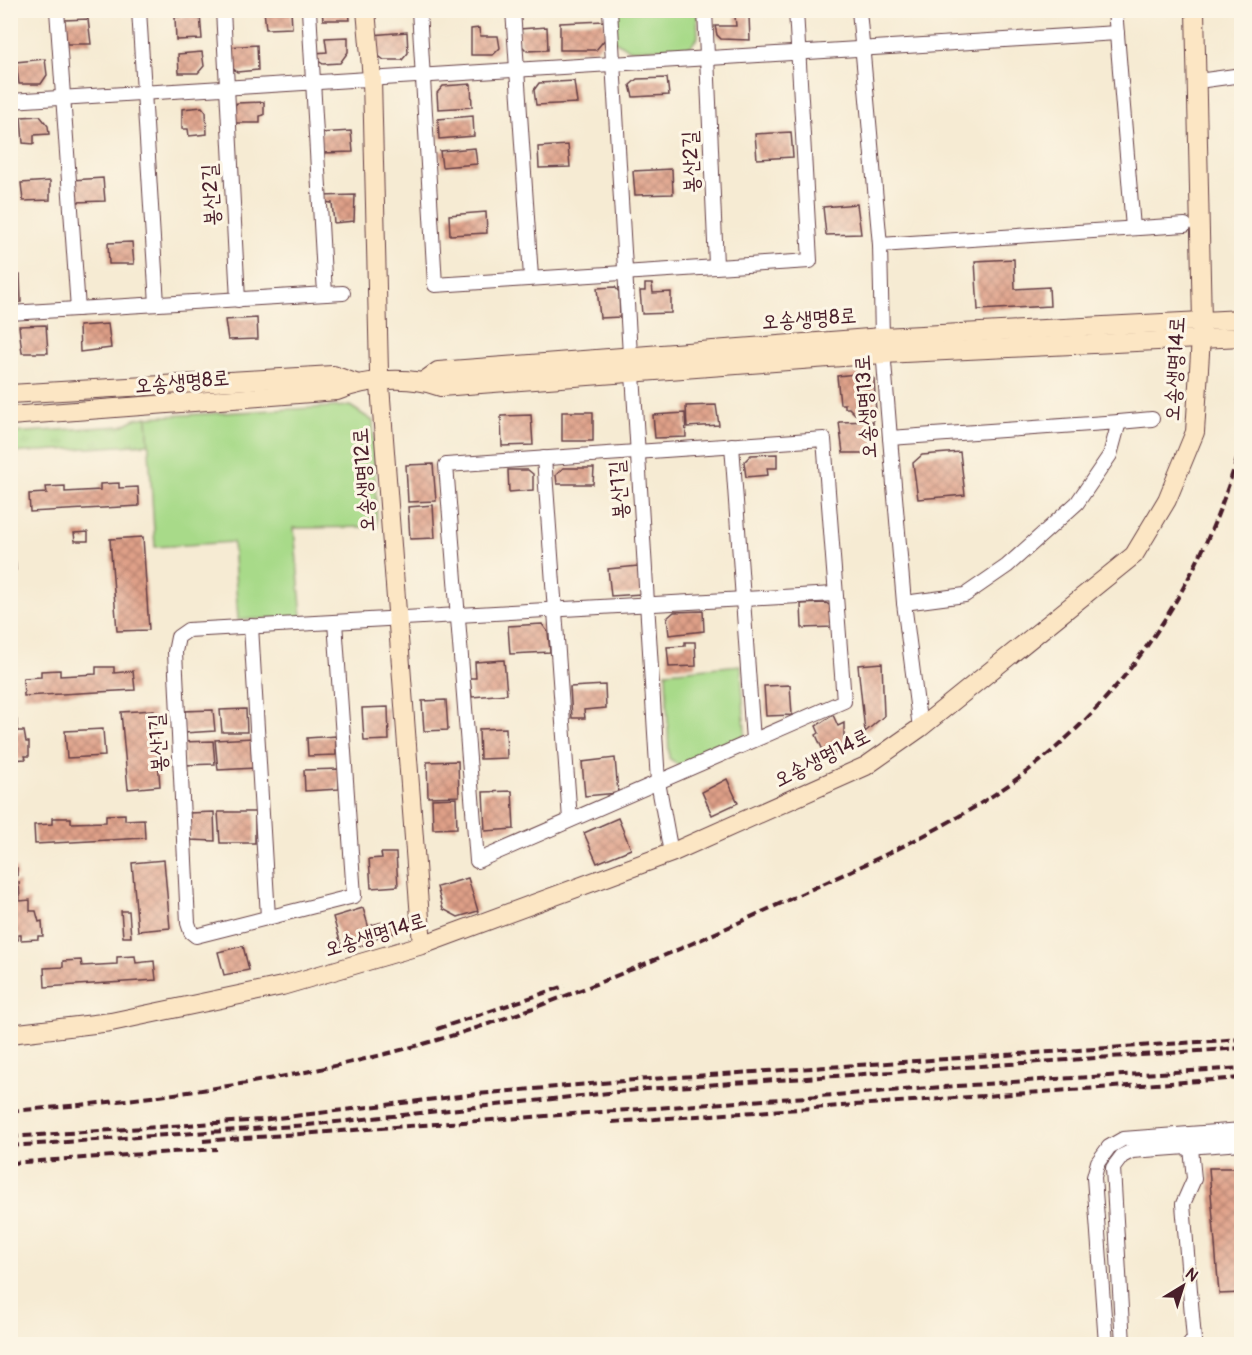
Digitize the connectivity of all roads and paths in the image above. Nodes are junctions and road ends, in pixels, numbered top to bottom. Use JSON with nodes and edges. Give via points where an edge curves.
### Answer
{"nodes":[{"id":1,"x":57,"y":10,"type":"edge"},
{"id":2,"x":139,"y":10,"type":"edge"},
{"id":3,"x":223,"y":10,"type":"edge"},
{"id":4,"x":309,"y":10,"type":"edge"},
{"id":5,"x":366,"y":10,"type":"edge"},
{"id":6,"x":419,"y":10,"type":"edge"},
{"id":7,"x":513,"y":10,"type":"edge"},
{"id":8,"x":610,"y":10,"type":"edge"},
{"id":9,"x":705,"y":10,"type":"edge"},
{"id":10,"x":796,"y":10,"type":"edge"},
{"id":11,"x":860,"y":10,"type":"edge"},
{"id":12,"x":1115,"y":10,"type":"edge"},
{"id":13,"x":1195,"y":10,"type":"edge"},
{"id":14,"x":1117,"y":33,"type":"junction"},
{"id":15,"x":862,"y":47,"type":"junction"},
{"id":16,"x":798,"y":51,"type":"junction"},
{"id":17,"x":709,"y":57,"type":"junction"},
{"id":18,"x":613,"y":63,"type":"junction"},
{"id":19,"x":517,"y":69,"type":"junction"},
{"id":20,"x":1242,"y":75,"type":"edge"},
{"id":21,"x":423,"y":76,"type":"junction"},
{"id":22,"x":372,"y":79,"type":"junction"},
{"id":23,"x":1198,"y":81,"type":"junction"},
{"id":24,"x":312,"y":82,"type":"junction"},
{"id":25,"x":226,"y":88,"type":"junction"},
{"id":26,"x":144,"y":93,"type":"junction"},
{"id":27,"x":63,"y":98,"type":"junction"},
{"id":28,"x":10,"y":101,"type":"edge"},
{"id":29,"x":1185,"y":225,"type":"dead end"},
{"id":30,"x":1133,"y":228,"type":"junction"},
{"id":31,"x":880,"y":245,"type":"junction"},
{"id":32,"x":716,"y":265,"type":"junction"},
{"id":33,"x":624,"y":274,"type":"junction"},
{"id":34,"x":531,"y":277,"type":"junction"},
{"id":35,"x":325,"y":294,"type":"junction"},
{"id":36,"x":343,"y":294,"type":"dead end"},
{"id":37,"x":238,"y":300,"type":"junction"},
{"id":38,"x":157,"y":304,"type":"junction"},
{"id":39,"x":78,"y":309,"type":"junction"},
{"id":40,"x":10,"y":313,"type":"edge"},
{"id":41,"x":1242,"y":319,"type":"edge"},
{"id":42,"x":1201,"y":331,"type":"junction"},
{"id":43,"x":1242,"y":337,"type":"edge"},
{"id":44,"x":883,"y":345,"type":"junction"},
{"id":45,"x":630,"y":356,"type":"junction"},
{"id":46,"x":633,"y":374,"type":"junction"},
{"id":47,"x":424,"y":381,"type":"junction"},
{"id":48,"x":379,"y":382,"type":"junction"},
{"id":49,"x":355,"y":383,"type":"junction"},
{"id":50,"x":10,"y":394,"type":"edge"},
{"id":51,"x":10,"y":416,"type":"edge"},
{"id":52,"x":1152,"y":419,"type":"dead end"},
{"id":53,"x":1119,"y":422,"type":"junction"},
{"id":54,"x":890,"y":438,"type":"junction"},
{"id":55,"x":732,"y":445,"type":"junction"},
{"id":56,"x":638,"y":452,"type":"junction"},
{"id":57,"x":544,"y":458,"type":"junction"},
{"id":58,"x":834,"y":594,"type":"junction"},
{"id":59,"x":744,"y":599,"type":"junction"},
{"id":60,"x":904,"y":603,"type":"junction"},
{"id":61,"x":648,"y":604,"type":"junction"},
{"id":62,"x":555,"y":609,"type":"junction"},
{"id":63,"x":459,"y":615,"type":"junction"},
{"id":64,"x":397,"y":618,"type":"junction"},
{"id":65,"x":335,"y":622,"type":"junction"},
{"id":66,"x":251,"y":626,"type":"junction"},
{"id":67,"x":920,"y":728,"type":"junction"},
{"id":68,"x":753,"y":740,"type":"junction"},
{"id":69,"x":658,"y":782,"type":"junction"},
{"id":70,"x":570,"y":820,"type":"junction"},
{"id":71,"x":671,"y":853,"type":"junction"},
{"id":72,"x":268,"y":917,"type":"junction"},
{"id":73,"x":422,"y":945,"type":"junction"},
{"id":74,"x":10,"y":1034,"type":"edge"},
{"id":75,"x":1242,"y":1130,"type":"edge"},
{"id":76,"x":1190,"y":1139,"type":"junction"},
{"id":77,"x":1242,"y":1143,"type":"edge"},
{"id":78,"x":1106,"y":1344,"type":"edge"},
{"id":79,"x":1123,"y":1344,"type":"edge"},
{"id":80,"x":1190,"y":1344,"type":"edge"}],
"edges":[{"from":1,"to":27,"type":"street"},
{"from":2,"to":26,"type":"street"},
{"from":3,"to":25,"type":"street","name":"봉산2길"},
{"from":4,"to":24,"type":"street"},
{"from":5,"to":22,"type":"street","name":"오송생명12로"},
{"from":6,"to":21,"type":"street"},
{"from":7,"to":19,"type":"street"},
{"from":8,"to":18,"type":"street"},
{"from":9,"to":17,"type":"street","name":"봉산2길"},
{"from":10,"to":16,"type":"street"},
{"from":11,"to":15,"type":"street","name":"오송생명13로"},
{"from":12,"to":14,"type":"street"},
{"from":13,"to":23,"type":"street","name":"오송생명14로"},
{"from":14,"to":15,"type":"street"},
{"from":14,"to":30,"type":"street"},
{"from":15,"to":16,"type":"street"},
{"from":15,"to":31,"type":"street","name":"오송생명13로"},
{"from":16,"to":17,"type":"street"},
{"from":16,"to":32,"type":"street","via":[[810,261]]},
{"from":17,"to":18,"type":"street"},
{"from":17,"to":32,"type":"street","name":"봉산2길"},
{"from":18,"to":19,"type":"street"},
{"from":18,"to":33,"type":"street"},
{"from":19,"to":21,"type":"street"},
{"from":19,"to":34,"type":"street"},
{"from":20,"to":23,"type":"street"},
{"from":21,"to":22,"type":"street"},
{"from":21,"to":34,"type":"street","via":[[435,285]]},
{"from":22,"to":24,"type":"street"},
{"from":22,"to":48,"type":"street","name":"오송생명12로"},
{"from":23,"to":42,"type":"street","name":"오송생명14로"},
{"from":24,"to":25,"type":"street"},
{"from":24,"to":35,"type":"street"},
{"from":25,"to":26,"type":"street"},
{"from":25,"to":37,"type":"street","name":"봉산2길"},
{"from":26,"to":27,"type":"street"},
{"from":26,"to":38,"type":"street"},
{"from":27,"to":28,"type":"street"},
{"from":27,"to":39,"type":"street"},
{"from":29,"to":30,"type":"street"},
{"from":30,"to":31,"type":"street"},
{"from":31,"to":44,"type":"street","name":"오송생명13로"},
{"from":32,"to":33,"type":"street"},
{"from":33,"to":34,"type":"street"},
{"from":33,"to":45,"type":"street"},
{"from":35,"to":36,"type":"street"},
{"from":35,"to":37,"type":"street"},
{"from":37,"to":38,"type":"street"},
{"from":38,"to":39,"type":"street"},
{"from":39,"to":40,"type":"street"},
{"from":41,"to":42,"type":"street"},
{"from":42,"to":43,"type":"street"},
{"from":42,"to":44,"type":"street","name":"오송생명8로"},
{"from":42,"to":67,"type":"street","name":"오송생명14로","via":[[1195,432],[1167,500],[1134,555]]},
{"from":44,"to":45,"type":"street","name":"오송생명8로"},
{"from":44,"to":46,"type":"street","name":"오송생명8로"},
{"from":44,"to":54,"type":"street","name":"오송생명13로"},
{"from":45,"to":47,"type":"street","name":"오송생명8로","via":[[438,371]]},
{"from":46,"to":47,"type":"street","name":"오송생명8로","via":[[441,387]]},
{"from":46,"to":56,"type":"street","name":"봉산1길"},
{"from":47,"to":48,"type":"street","name":"오송생명8로"},
{"from":48,"to":49,"type":"street","name":"오송생명8로"},
{"from":48,"to":64,"type":"street","name":"오송생명12로"},
{"from":49,"to":50,"type":"street","name":"오송생명8로","via":[[333,375]]},
{"from":49,"to":51,"type":"street","name":"오송생명8로","via":[[337,391]]},
{"from":52,"to":53,"type":"street"},
{"from":53,"to":54,"type":"street"},
{"from":53,"to":60,"type":"street","via":[[1110,455],[1077,503],[1006,566],[965,595]]},
{"from":54,"to":60,"type":"street","name":"오송생명13로"},
{"from":55,"to":56,"type":"street"},
{"from":55,"to":58,"type":"street","via":[[824,439]]},
{"from":55,"to":59,"type":"street"},
{"from":56,"to":57,"type":"street"},
{"from":56,"to":61,"type":"street","name":"봉산1길"},
{"from":57,"to":62,"type":"street"},
{"from":57,"to":63,"type":"street","via":[[446,465]]},
{"from":58,"to":59,"type":"street","name":"봉산1길"},
{"from":58,"to":68,"type":"street","via":[[844,701]]},
{"from":59,"to":61,"type":"street","name":"봉산1길"},
{"from":59,"to":68,"type":"street"},
{"from":60,"to":67,"type":"street","name":"오송생명13로"},
{"from":61,"to":62,"type":"street","name":"봉산1길"},
{"from":61,"to":69,"type":"street","name":"봉산1길"},
{"from":62,"to":63,"type":"street","name":"봉산1길"},
{"from":62,"to":70,"type":"street"},
{"from":63,"to":64,"type":"street","name":"봉산1길"},
{"from":63,"to":70,"type":"street","via":[[477,861]]},
{"from":64,"to":65,"type":"street","name":"봉산1길"},
{"from":64,"to":73,"type":"street","name":"오송생명12로"},
{"from":65,"to":66,"type":"street","name":"봉산1길"},
{"from":65,"to":72,"type":"street","via":[[354,896]]},
{"from":66,"to":72,"type":"street"},
{"from":66,"to":72,"type":"street","name":"봉산1길","via":[[188,630],[178,637],[175,652],[188,924],[196,936]]},
{"from":67,"to":71,"type":"street","name":"오송생명14로","via":[[866,766]]},
{"from":68,"to":69,"type":"street"},
{"from":69,"to":70,"type":"street"},
{"from":69,"to":71,"type":"street","name":"봉산1길"},
{"from":71,"to":73,"type":"street","name":"오송생명14로"},
{"from":73,"to":74,"type":"street","name":"오송생명14로","via":[[282,986],[111,1022]]},
{"from":75,"to":76,"type":"street"},
{"from":76,"to":77,"type":"street"},
{"from":76,"to":78,"type":"street","via":[[1124,1139],[1109,1147],[1098,1162],[1095,1209]]},
{"from":76,"to":79,"type":"street","via":[[1132,1151],[1113,1168]]},
{"from":76,"to":80,"type":"street","via":[[1194,1179],[1183,1204],[1194,1340]]}]}
